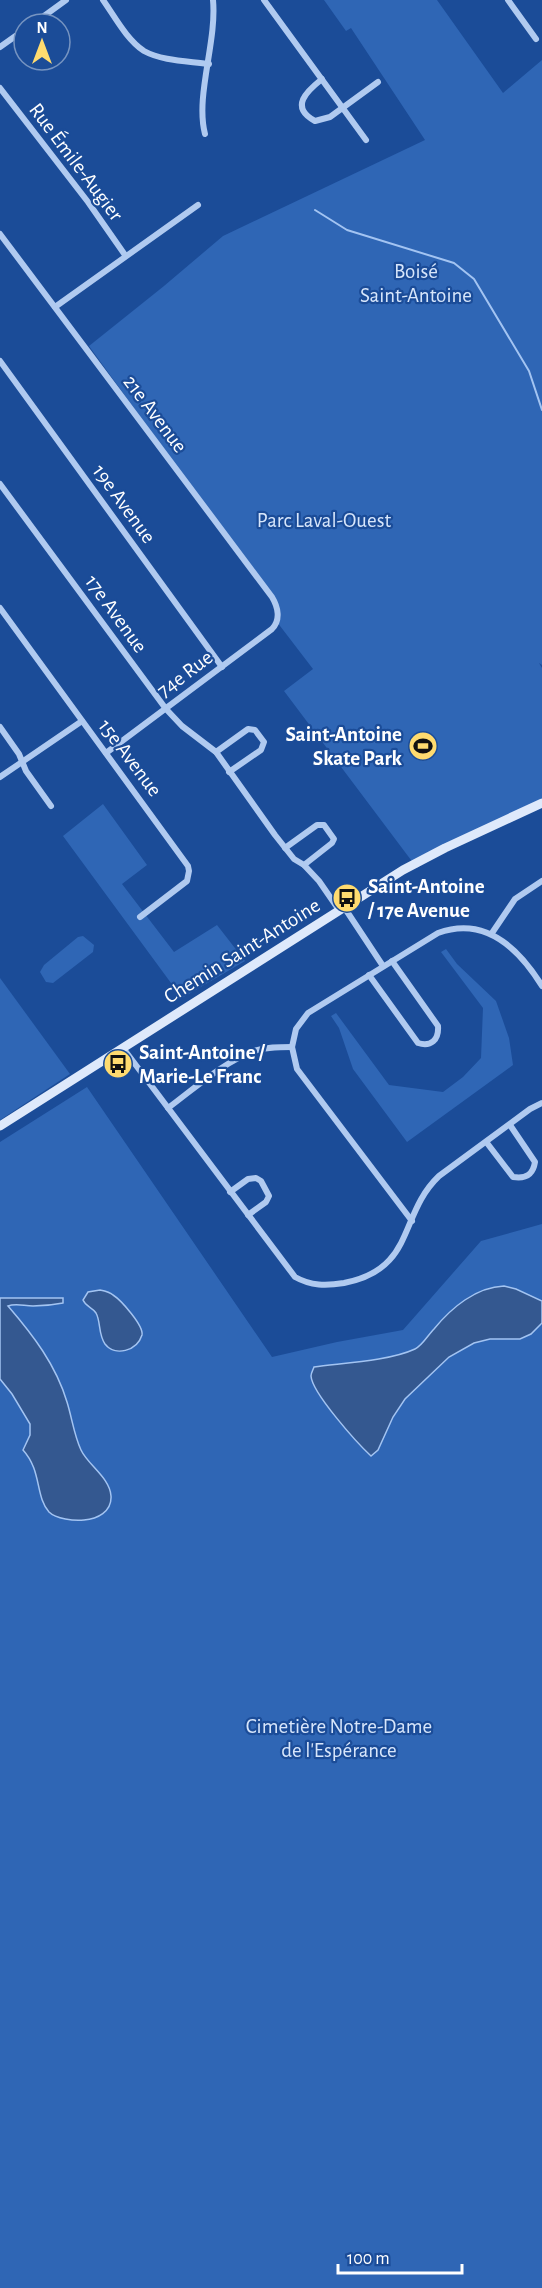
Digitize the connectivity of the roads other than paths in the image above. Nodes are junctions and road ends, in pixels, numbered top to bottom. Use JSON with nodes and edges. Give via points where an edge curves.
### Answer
{"nodes":[{"id":1,"x":66,"y":0,"type":"edge"},
{"id":2,"x":103,"y":0,"type":"edge"},
{"id":3,"x":213,"y":0,"type":"edge"},
{"id":4,"x":264,"y":0,"type":"edge"},
{"id":5,"x":508,"y":0,"type":"edge"},
{"id":6,"x":50,"y":12,"type":"edge"},
{"id":7,"x":536,"y":39,"type":"dead end"},
{"id":8,"x":208,"y":64,"type":"junction"},
{"id":9,"x":322,"y":79,"type":"junction"},
{"id":10,"x":378,"y":82,"type":"dead end"},
{"id":11,"x":0,"y":88,"type":"edge"},
{"id":12,"x":343,"y":107,"type":"junction"},
{"id":13,"x":205,"y":134,"type":"dead end"},
{"id":14,"x":366,"y":140,"type":"dead end"},
{"id":15,"x":198,"y":205,"type":"dead end"},
{"id":16,"x":0,"y":234,"type":"edge"},
{"id":17,"x":125,"y":255,"type":"junction"},
{"id":18,"x":55,"y":307,"type":"junction"},
{"id":19,"x":0,"y":362,"type":"edge"},
{"id":20,"x":0,"y":484,"type":"edge"},
{"id":21,"x":0,"y":608,"type":"edge"},
{"id":22,"x":278,"y":616,"type":"joint"},
{"id":23,"x":222,"y":667,"type":"junction"},
{"id":24,"x":166,"y":709,"type":"junction"},
{"id":25,"x":82,"y":721,"type":"junction"},
{"id":26,"x":0,"y":727,"type":"edge"},
{"id":27,"x":216,"y":752,"type":"junction"},
{"id":28,"x":106,"y":753,"type":"junction"},
{"id":29,"x":22,"y":761,"type":"junction"},
{"id":30,"x":229,"y":772,"type":"junction"},
{"id":31,"x":0,"y":777,"type":"edge"},
{"id":32,"x":542,"y":803,"type":"edge"},
{"id":33,"x":51,"y":806,"type":"dead end"},
{"id":34,"x":285,"y":848,"type":"junction"},
{"id":35,"x":304,"y":865,"type":"junction"},
{"id":36,"x":542,"y":880,"type":"edge"},
{"id":37,"x":342,"y":909,"type":"junction"},
{"id":38,"x":140,"y":918,"type":"dead end"},
{"id":39,"x":492,"y":933,"type":"junction"},
{"id":40,"x":392,"y":961,"type":"junction"},
{"id":41,"x":383,"y":966,"type":"junction"},
{"id":42,"x":369,"y":975,"type":"junction"},
{"id":43,"x":542,"y":986,"type":"edge"},
{"id":44,"x":292,"y":1047,"type":"junction"},
{"id":45,"x":123,"y":1048,"type":"junction"},
{"id":46,"x":542,"y":1103,"type":"edge"},
{"id":47,"x":168,"y":1108,"type":"junction"},
{"id":48,"x":510,"y":1125,"type":"junction"},
{"id":49,"x":0,"y":1126,"type":"edge"},
{"id":50,"x":487,"y":1143,"type":"junction"},
{"id":51,"x":230,"y":1192,"type":"junction"},
{"id":52,"x":248,"y":1215,"type":"junction"},
{"id":53,"x":412,"y":1221,"type":"junction"}],
"edges":[{"from":1,"to":6,"type":"street"},
{"from":2,"to":8,"type":"street","via":[[144,51]]},
{"from":3,"to":8,"type":"street","via":[[214,26]]},
{"from":4,"to":9,"type":"street"},
{"from":5,"to":7,"type":"street"},
{"from":8,"to":13,"type":"street","via":[[202,116]]},
{"from":9,"to":12,"type":"street"},
{"from":9,"to":12,"type":"street","via":[[306,92],[302,101],[308,117],[324,120]]},
{"from":10,"to":12,"type":"street"},
{"from":11,"to":17,"type":"street","name":"Rue Émile-Augier"},
{"from":12,"to":14,"type":"street"},
{"from":15,"to":17,"type":"street"},
{"from":16,"to":18,"type":"street","name":"21e Avenue"},
{"from":17,"to":18,"type":"street"},
{"from":18,"to":22,"type":"street","name":"21e Avenue","via":[[272,597]]},
{"from":19,"to":23,"type":"street","name":"19e Avenue"},
{"from":20,"to":24,"type":"street","name":"17e Avenue"},
{"from":21,"to":25,"type":"street","name":"15e Avenue"},
{"from":22,"to":23,"type":"street","name":"74e Rue","via":[[272,629]]},
{"from":23,"to":24,"type":"street","name":"74e Rue"},
{"from":24,"to":27,"type":"street","name":"17e Avenue"},
{"from":24,"to":28,"type":"street","name":"74e Rue"},
{"from":25,"to":28,"type":"street","name":"15e Avenue"},
{"from":25,"to":29,"type":"street"},
{"from":26,"to":29,"type":"street"},
{"from":27,"to":30,"type":"street","name":"17e Avenue"},
{"from":27,"to":30,"type":"street","via":[[248,729],[255,730],[264,742],[261,750]]},
{"from":28,"to":38,"type":"street","name":"15e Avenue","via":[[188,866],[187,881]]},
{"from":29,"to":31,"type":"street"},
{"from":29,"to":33,"type":"street"},
{"from":30,"to":34,"type":"street","name":"17e Avenue"},
{"from":32,"to":37,"type":"street","name":"Chemin Saint-Antoine","via":[[402,870]]},
{"from":34,"to":35,"type":"street","name":"17e Avenue"},
{"from":34,"to":35,"type":"street","via":[[317,825],[324,825],[334,839]]},
{"from":35,"to":37,"type":"street","name":"17e Avenue"},
{"from":36,"to":39,"type":"street","via":[[515,899]]},
{"from":37,"to":41,"type":"street","name":"17e Avenue"},
{"from":37,"to":45,"type":"street","name":"Chemin Saint-Antoine"},
{"from":39,"to":40,"type":"street","via":[[450,928]]},
{"from":39,"to":43,"type":"street","via":[[522,958]]},
{"from":40,"to":41,"type":"street"},
{"from":40,"to":42,"type":"street","via":[[438,1026],[434,1042],[417,1044]]},
{"from":41,"to":42,"type":"street"},
{"from":42,"to":44,"type":"street","via":[[308,1013],[296,1029]]},
{"from":44,"to":47,"type":"street","via":[[254,1051],[237,1059]]},
{"from":44,"to":53,"type":"street","via":[[297,1069]]},
{"from":45,"to":47,"type":"street"},
{"from":45,"to":49,"type":"street","name":"Chemin Saint-Antoine"},
{"from":46,"to":48,"type":"street"},
{"from":47,"to":51,"type":"street"},
{"from":48,"to":50,"type":"street"},
{"from":48,"to":50,"type":"street","via":[[535,1162],[529,1176],[513,1177]]},
{"from":50,"to":53,"type":"street","via":[[430,1185]]},
{"from":51,"to":52,"type":"street"},
{"from":51,"to":52,"type":"street","via":[[248,1179],[261,1182],[269,1196]]},
{"from":52,"to":53,"type":"street","via":[[295,1277],[306,1284],[319,1285],[349,1282],[378,1271],[399,1249]]}]}
